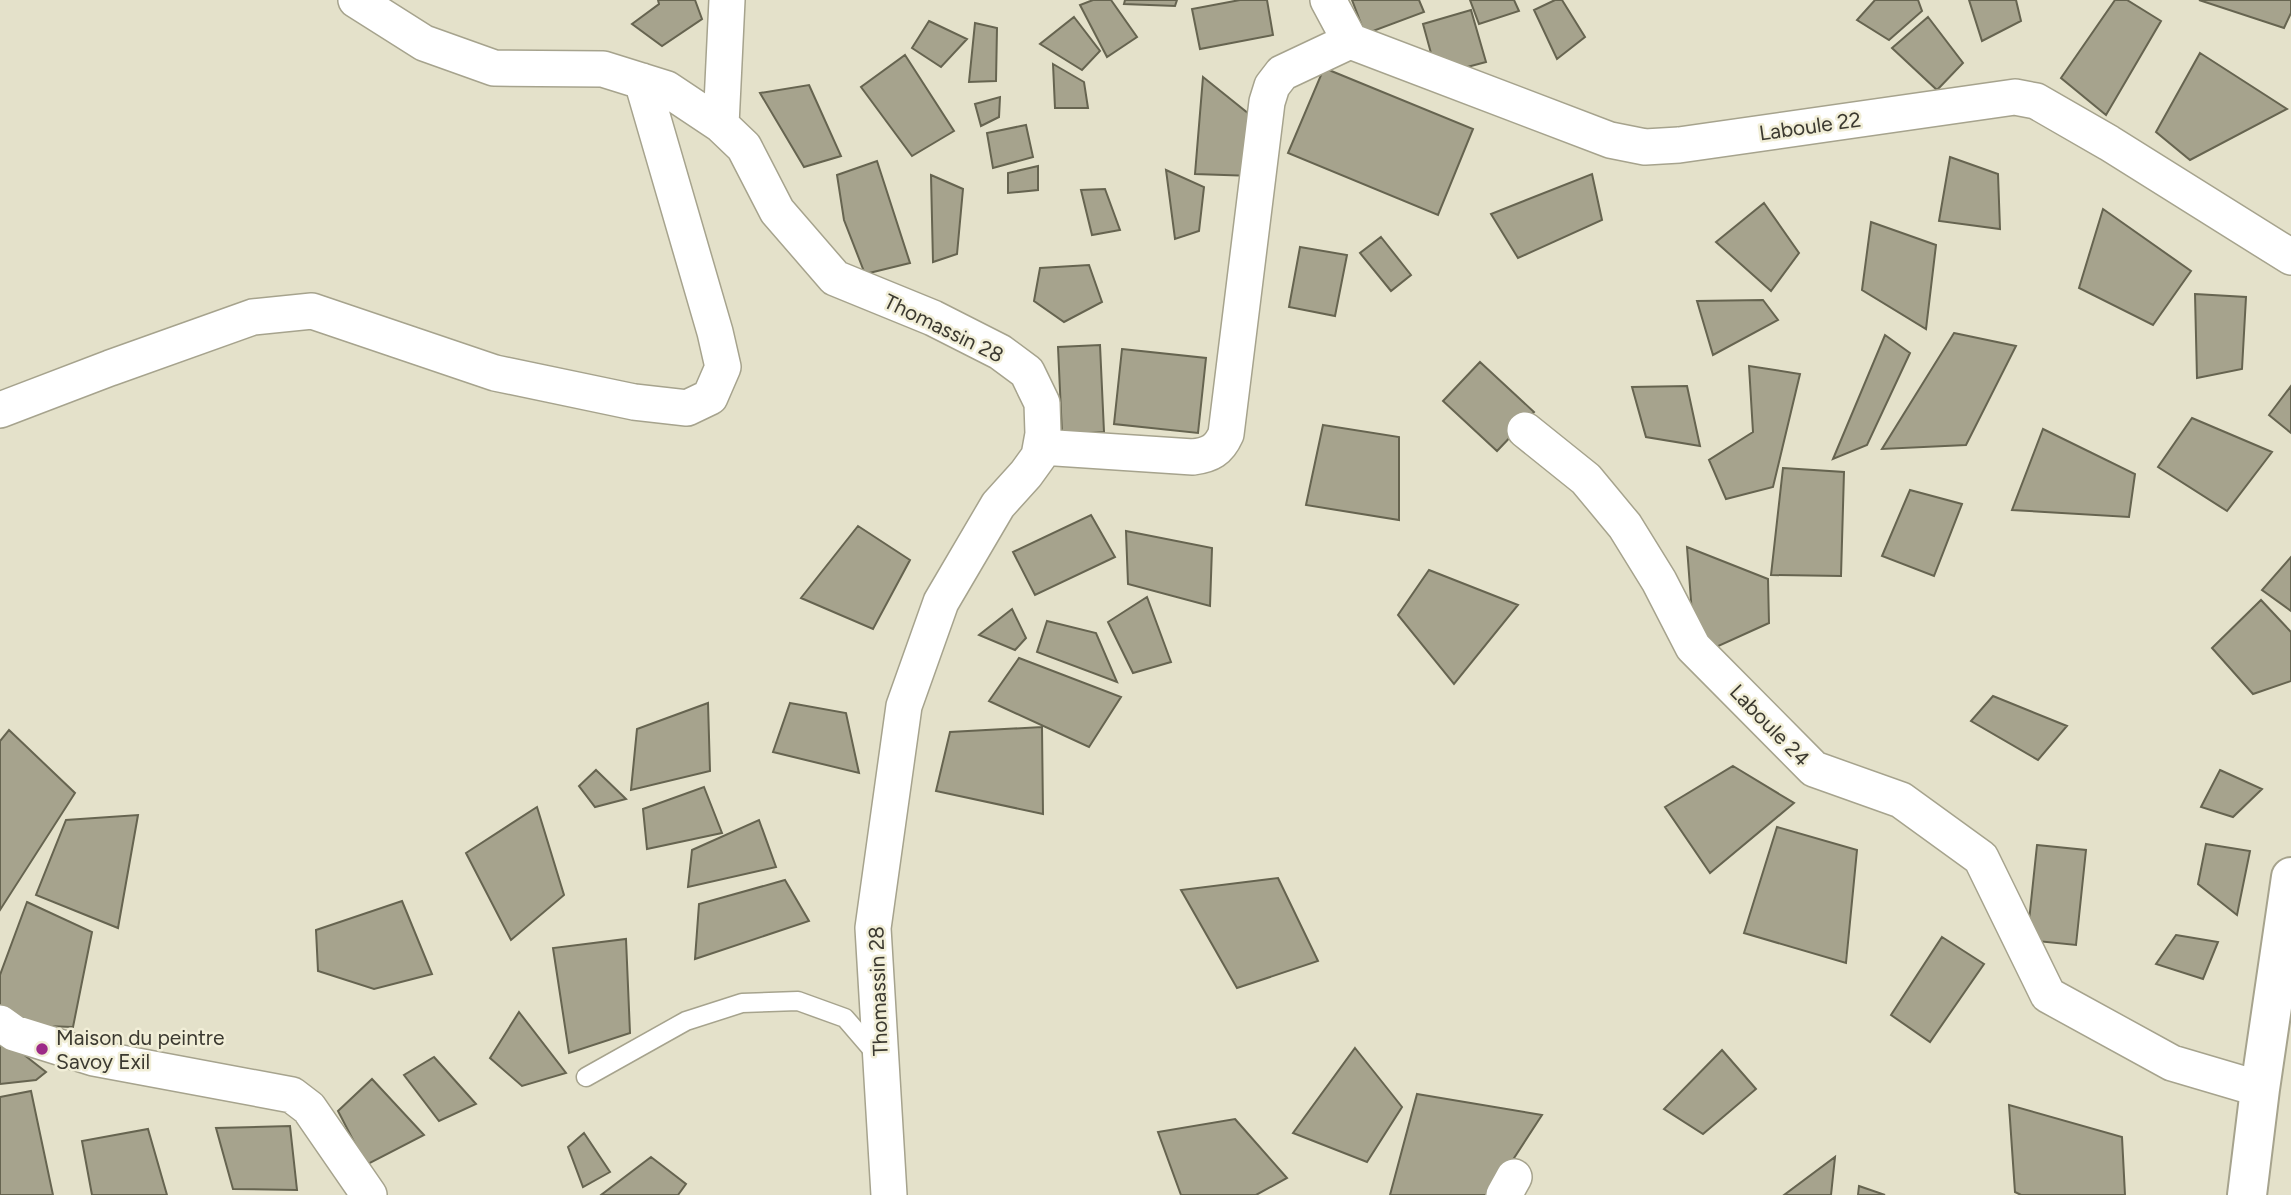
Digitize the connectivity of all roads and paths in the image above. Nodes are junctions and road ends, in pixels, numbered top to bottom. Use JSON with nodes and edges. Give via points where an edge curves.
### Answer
{"nodes":[{"id":1,"x":356,"y":0,"type":"edge"},
{"id":2,"x":727,"y":0,"type":"edge"},
{"id":3,"x":1328,"y":0,"type":"edge"},
{"id":4,"x":1350,"y":41,"type":"junction"},
{"id":5,"x":642,"y":81,"type":"junction"},
{"id":6,"x":721,"y":125,"type":"junction"},
{"id":7,"x":2291,"y":257,"type":"edge"},
{"id":8,"x":0,"y":410,"type":"edge"},
{"id":9,"x":1525,"y":430,"type":"dead end"},
{"id":10,"x":1041,"y":447,"type":"junction"},
{"id":11,"x":2291,"y":877,"type":"edge"},
{"id":12,"x":0,"y":1023,"type":"edge"},
{"id":13,"x":881,"y":1059,"type":"junction"},
{"id":14,"x":586,"y":1077,"type":"dead end"},
{"id":15,"x":2260,"y":1089,"type":"junction"},
{"id":16,"x":369,"y":1195,"type":"edge"},
{"id":17,"x":889,"y":1195,"type":"edge"},
{"id":18,"x":2247,"y":1195,"type":"edge"}],
"edges":[{"from":1,"to":5,"type":"street","name":"Thomassin 28","via":[[424,43],[494,68],[603,69]]},
{"from":2,"to":6,"type":"street"},
{"from":3,"to":4,"type":"street"},
{"from":4,"to":7,"type":"street","name":"Laboule 22","via":[[1610,140],[1645,147],[2015,97],[2036,101]]},
{"from":4,"to":10,"type":"street","via":[[1282,73],[1272,86],[1222,445],[1210,455],[1193,457]]},
{"from":5,"to":6,"type":"street","name":"Thomassin 28","via":[[667,89]]},
{"from":5,"to":8,"type":"street","via":[[723,367],[710,397],[687,408],[508,376],[312,311],[253,317]]},
{"from":6,"to":10,"type":"street","name":"Thomassin 28","via":[[744,147],[777,211],[835,278],[933,318],[1000,352],[1027,372],[1042,403]]},
{"from":9,"to":15,"type":"street","name":"Laboule 24","via":[[1586,479],[1625,526],[1693,647],[1814,769],[1901,800],[1981,858],[2048,995],[2172,1063]]},
{"from":10,"to":13,"type":"street","name":"Thomassin 28","via":[[1040,456],[998,505],[941,602],[904,706],[873,928]]},
{"from":11,"to":15,"type":"main road"},
{"from":12,"to":16,"type":"street","via":[[14,1033],[94,1058],[292,1096],[309,1108]]},
{"from":13,"to":14,"type":"lane","via":[[845,1018],[797,1000],[742,1003],[686,1021]]},
{"from":13,"to":17,"type":"street","name":"Thomassin 28"},
{"from":15,"to":18,"type":"main road"}]}
